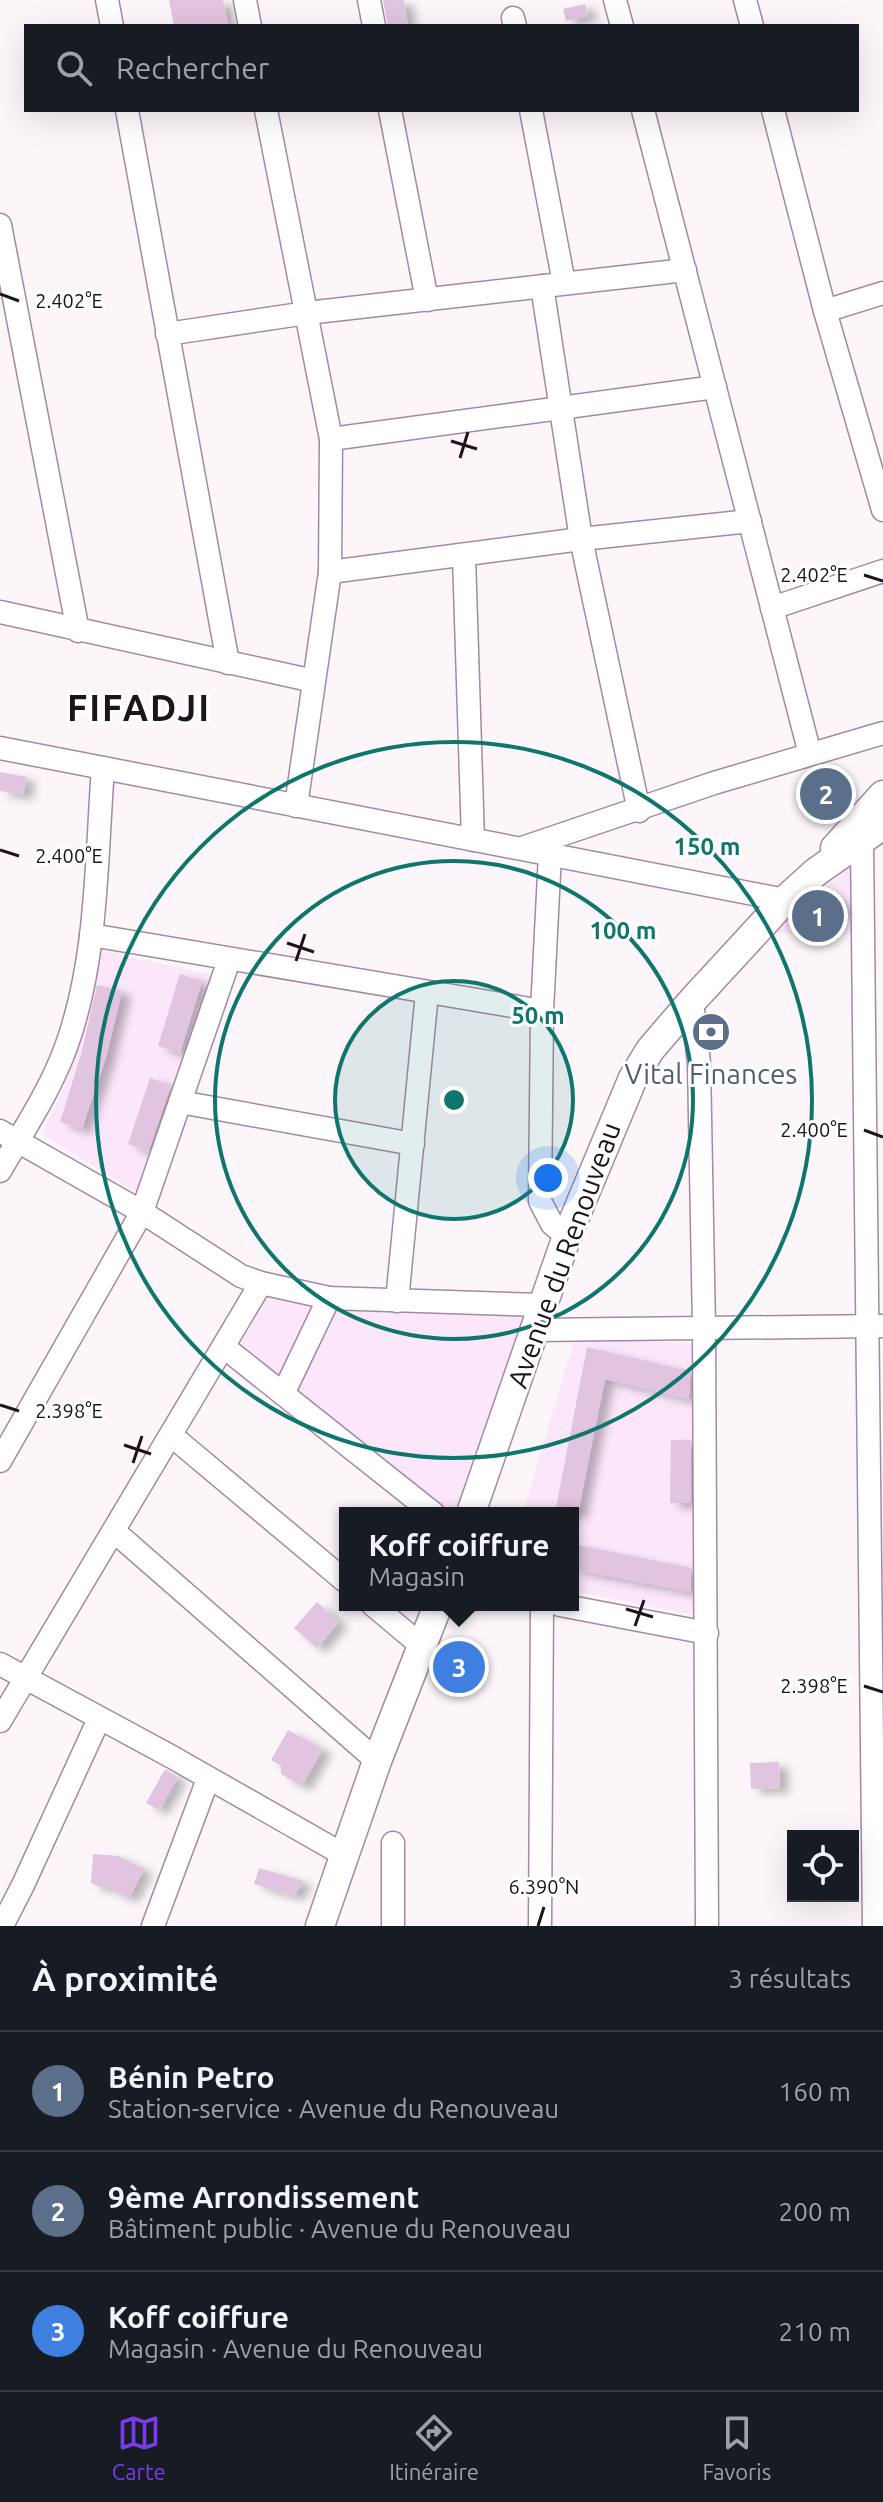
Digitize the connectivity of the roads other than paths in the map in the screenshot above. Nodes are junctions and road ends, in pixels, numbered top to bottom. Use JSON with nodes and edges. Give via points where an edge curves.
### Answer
{"nodes":[{"id":1,"x":107,"y":0,"type":"edge"},
{"id":2,"x":245,"y":0,"type":"edge"},
{"id":3,"x":369,"y":0,"type":"edge"},
{"id":4,"x":615,"y":0,"type":"edge"},
{"id":5,"x":745,"y":0,"type":"edge"},
{"id":6,"x":112,"y":24,"type":"edge"},
{"id":7,"x":250,"y":24,"type":"edge"},
{"id":8,"x":374,"y":24,"type":"edge"},
{"id":9,"x":621,"y":24,"type":"edge"},
{"id":10,"x":751,"y":24,"type":"edge"},
{"id":11,"x":127,"y":112,"type":"edge"},
{"id":12,"x":266,"y":112,"type":"edge"},
{"id":13,"x":390,"y":112,"type":"edge"},
{"id":14,"x":531,"y":112,"type":"edge"},
{"id":15,"x":644,"y":112,"type":"edge"},
{"id":16,"x":774,"y":112,"type":"edge"},
{"id":17,"x":0,"y":225,"type":"edge"},
{"id":18,"x":685,"y":270,"type":"junction"},
{"id":19,"x":553,"y":284,"type":"junction"},
{"id":20,"x":883,"y":293,"type":"edge"},
{"id":21,"x":427,"y":300,"type":"junction"},
{"id":22,"x":825,"y":311,"type":"junction"},
{"id":23,"x":307,"y":313,"type":"junction"},
{"id":24,"x":167,"y":334,"type":"junction"},
{"id":25,"x":715,"y":387,"type":"junction"},
{"id":26,"x":561,"y":408,"type":"junction"},
{"id":27,"x":331,"y":439,"type":"junction"},
{"id":28,"x":874,"y":444,"type":"edge"},
{"id":29,"x":883,"y":510,"type":"edge"},
{"id":30,"x":750,"y":521,"type":"junction"},
{"id":31,"x":581,"y":539,"type":"junction"},
{"id":32,"x":464,"y":556,"type":"junction"},
{"id":33,"x":883,"y":571,"type":"edge"},
{"id":34,"x":330,"y":572,"type":"junction"},
{"id":35,"x":772,"y":608,"type":"junction"},
{"id":36,"x":0,"y":612,"type":"edge"},
{"id":37,"x":78,"y":631,"type":"junction"},
{"id":38,"x":228,"y":663,"type":"junction"},
{"id":39,"x":314,"y":681,"type":"junction"},
{"id":40,"x":883,"y":733,"type":"edge"},
{"id":41,"x":0,"y":748,"type":"edge"},
{"id":42,"x":810,"y":754,"type":"junction"},
{"id":43,"x":103,"y":768,"type":"junction"},
{"id":44,"x":883,"y":795,"type":"edge"},
{"id":45,"x":296,"y":806,"type":"junction"},
{"id":46,"x":639,"y":811,"type":"junction"},
{"id":47,"x":873,"y":833,"type":"edge"},
{"id":48,"x":473,"y":840,"type":"junction"},
{"id":49,"x":521,"y":849,"type":"junction"},
{"id":50,"x":550,"y":854,"type":"junction"},
{"id":51,"x":816,"y":872,"type":"junction"},
{"id":52,"x":785,"y":900,"type":"junction"},
{"id":53,"x":91,"y":935,"type":"junction"},
{"id":54,"x":229,"y":960,"type":"junction"},
{"id":55,"x":427,"y":993,"type":"junction"},
{"id":56,"x":692,"y":1001,"type":"junction"},
{"id":57,"x":542,"y":1011,"type":"junction"},
{"id":58,"x":180,"y":1102,"type":"junction"},
{"id":59,"x":8,"y":1136,"type":"edge"},
{"id":60,"x":413,"y":1144,"type":"junction"},
{"id":61,"x":0,"y":1171,"type":"edge"},
{"id":62,"x":142,"y":1212,"type":"junction"},
{"id":63,"x":567,"y":1236,"type":"junction"},
{"id":64,"x":261,"y":1283,"type":"junction"},
{"id":65,"x":329,"y":1298,"type":"junction"},
{"id":66,"x":397,"y":1301,"type":"junction"},
{"id":67,"x":539,"y":1317,"type":"junction"},
{"id":68,"x":875,"y":1326,"type":"edge"},
{"id":69,"x":704,"y":1328,"type":"junction"},
{"id":70,"x":224,"y":1347,"type":"junction"},
{"id":71,"x":283,"y":1394,"type":"junction"},
{"id":72,"x":172,"y":1436,"type":"junction"},
{"id":73,"x":0,"y":1461,"type":"edge"},
{"id":74,"x":425,"y":1507,"type":"edge"},
{"id":75,"x":473,"y":1507,"type":"edge"},
{"id":76,"x":115,"y":1532,"type":"junction"},
{"id":77,"x":339,"y":1576,"type":"edge"},
{"id":78,"x":579,"y":1609,"type":"edge"},
{"id":79,"x":380,"y":1611,"type":"edge"},
{"id":80,"x":436,"y":1611,"type":"edge"},
{"id":81,"x":542,"y":1611,"type":"edge"},
{"id":82,"x":707,"y":1633,"type":"junction"},
{"id":83,"x":423,"y":1647,"type":"junction"},
{"id":84,"x":0,"y":1664,"type":"edge"},
{"id":85,"x":25,"y":1678,"type":"junction"},
{"id":86,"x":99,"y":1719,"type":"junction"},
{"id":87,"x":0,"y":1721,"type":"edge"},
{"id":88,"x":377,"y":1761,"type":"junction"},
{"id":89,"x":208,"y":1779,"type":"junction"},
{"id":90,"x":393,"y":1843,"type":"dead end"},
{"id":91,"x":344,"y":1855,"type":"junction"},
{"id":92,"x":0,"y":1884,"type":"edge"},
{"id":93,"x":23,"y":1885,"type":"junction"},
{"id":94,"x":2,"y":1926,"type":"edge"},
{"id":95,"x":153,"y":1926,"type":"edge"},
{"id":96,"x":320,"y":1926,"type":"edge"},
{"id":97,"x":393,"y":1926,"type":"edge"},
{"id":98,"x":540,"y":1926,"type":"edge"},
{"id":99,"x":707,"y":1926,"type":"edge"},
{"id":100,"x":874,"y":1926,"type":"edge"}],
"edges":[{"from":1,"to":6,"type":"street"},
{"from":2,"to":7,"type":"street"},
{"from":3,"to":8,"type":"street"},
{"from":4,"to":9,"type":"street"},
{"from":5,"to":10,"type":"street"},
{"from":11,"to":24,"type":"street"},
{"from":12,"to":23,"type":"street"},
{"from":13,"to":21,"type":"street"},
{"from":14,"to":19,"type":"street"},
{"from":15,"to":18,"type":"street"},
{"from":16,"to":22,"type":"street"},
{"from":17,"to":37,"type":"street"},
{"from":18,"to":19,"type":"street"},
{"from":18,"to":25,"type":"street"},
{"from":19,"to":21,"type":"street"},
{"from":19,"to":26,"type":"street"},
{"from":20,"to":22,"type":"street"},
{"from":21,"to":23,"type":"street"},
{"from":22,"to":28,"type":"street"},
{"from":23,"to":24,"type":"street"},
{"from":23,"to":27,"type":"street"},
{"from":24,"to":38,"type":"street"},
{"from":25,"to":26,"type":"street"},
{"from":25,"to":30,"type":"street"},
{"from":26,"to":27,"type":"street"},
{"from":26,"to":31,"type":"street"},
{"from":27,"to":34,"type":"street"},
{"from":28,"to":29,"type":"street"},
{"from":30,"to":31,"type":"street"},
{"from":30,"to":35,"type":"street"},
{"from":31,"to":32,"type":"street"},
{"from":31,"to":46,"type":"street"},
{"from":32,"to":34,"type":"street"},
{"from":32,"to":48,"type":"street"},
{"from":33,"to":35,"type":"street"},
{"from":34,"to":39,"type":"street"},
{"from":35,"to":42,"type":"street"},
{"from":36,"to":37,"type":"street"},
{"from":37,"to":38,"type":"street"},
{"from":38,"to":39,"type":"street"},
{"from":39,"to":45,"type":"street"},
{"from":40,"to":42,"type":"street"},
{"from":41,"to":43,"type":"street"},
{"from":42,"to":46,"type":"street"},
{"from":43,"to":45,"type":"street"},
{"from":43,"to":53,"type":"street"},
{"from":44,"to":51,"type":"main road","name":"Avenue du Renouveau"},
{"from":45,"to":48,"type":"street"},
{"from":46,"to":49,"type":"street"},
{"from":47,"to":51,"type":"main road","name":"Avenue du Renouveau"},
{"from":47,"to":68,"type":"street"},
{"from":48,"to":49,"type":"street"},
{"from":49,"to":50,"type":"street"},
{"from":50,"to":52,"type":"street"},
{"from":50,"to":57,"type":"street"},
{"from":51,"to":52,"type":"main road","name":"Avenue du Renouveau"},
{"from":52,"to":56,"type":"main road","name":"Avenue du Renouveau"},
{"from":53,"to":54,"type":"street"},
{"from":53,"to":59,"type":"street","via":[[82,994],[66,1047],[45,1095]]},
{"from":54,"to":55,"type":"street"},
{"from":54,"to":58,"type":"street"},
{"from":55,"to":57,"type":"street"},
{"from":55,"to":60,"type":"street"},
{"from":56,"to":63,"type":"main road","name":"Avenue du Renouveau","via":[[633,1078]]},
{"from":56,"to":69,"type":"street","via":[[699,1063]]},
{"from":57,"to":63,"type":"street","via":[[540,1201],[552,1224]]},
{"from":58,"to":60,"type":"street"},
{"from":58,"to":62,"type":"street"},
{"from":59,"to":61,"type":"street"},
{"from":59,"to":62,"type":"street"},
{"from":60,"to":66,"type":"street"},
{"from":62,"to":64,"type":"street","via":[[241,1276]]},
{"from":62,"to":73,"type":"street"},
{"from":63,"to":67,"type":"main road","name":"Avenue du Renouveau"},
{"from":64,"to":65,"type":"street"},
{"from":64,"to":70,"type":"street"},
{"from":65,"to":66,"type":"street"},
{"from":65,"to":71,"type":"street"},
{"from":66,"to":67,"type":"street"},
{"from":67,"to":69,"type":"street"},
{"from":67,"to":75,"type":"main road","name":"Avenue du Renouveau"},
{"from":68,"to":69,"type":"street"},
{"from":68,"to":100,"type":"street"},
{"from":69,"to":82,"type":"street"},
{"from":70,"to":71,"type":"street"},
{"from":70,"to":72,"type":"street"},
{"from":71,"to":74,"type":"street"},
{"from":72,"to":76,"type":"street"},
{"from":72,"to":77,"type":"street"},
{"from":76,"to":85,"type":"street"},
{"from":76,"to":88,"type":"street"},
{"from":78,"to":82,"type":"street"},
{"from":79,"to":83,"type":"street"},
{"from":80,"to":83,"type":"main road"},
{"from":81,"to":98,"type":"street"},
{"from":82,"to":99,"type":"street"},
{"from":83,"to":88,"type":"main road"},
{"from":84,"to":85,"type":"street"},
{"from":85,"to":86,"type":"street"},
{"from":85,"to":87,"type":"street"},
{"from":86,"to":89,"type":"street"},
{"from":86,"to":93,"type":"street"},
{"from":88,"to":91,"type":"main road"},
{"from":89,"to":91,"type":"street"},
{"from":89,"to":95,"type":"street"},
{"from":90,"to":97,"type":"street"},
{"from":91,"to":96,"type":"main road"},
{"from":92,"to":93,"type":"street"},
{"from":93,"to":94,"type":"street"}]}
